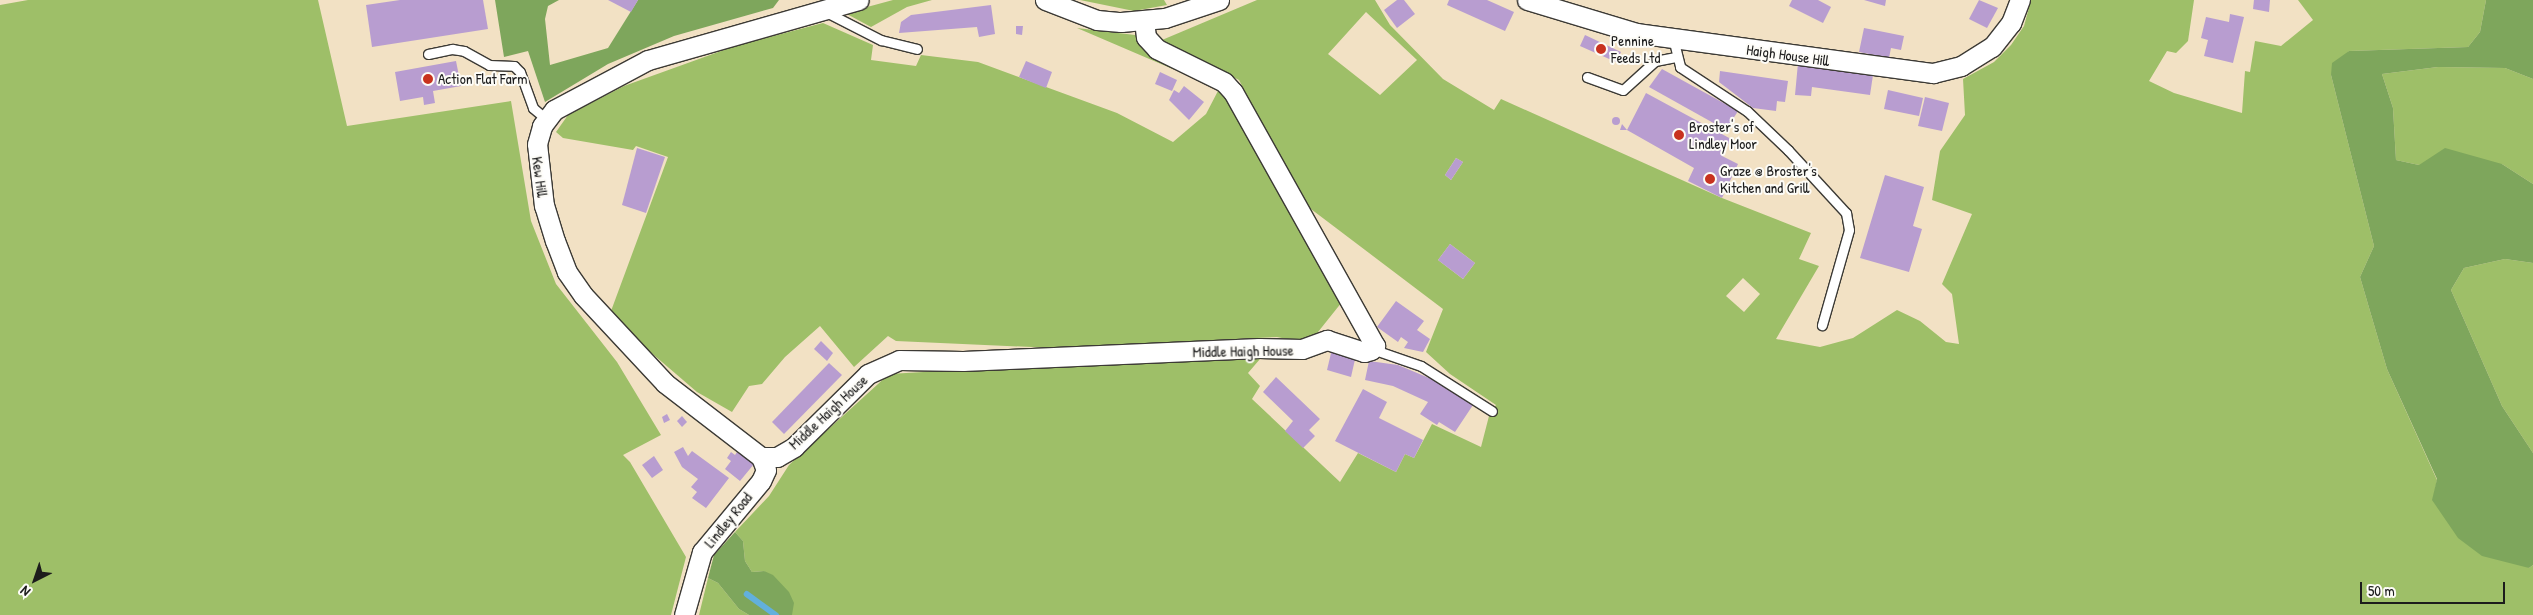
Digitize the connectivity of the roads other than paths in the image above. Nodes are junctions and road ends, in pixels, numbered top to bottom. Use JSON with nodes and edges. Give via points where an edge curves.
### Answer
{"nodes":[{"id":1,"x":859,"y":0,"type":"edge"},
{"id":2,"x":1044,"y":0,"type":"edge"},
{"id":3,"x":1219,"y":0,"type":"edge"},
{"id":4,"x":1527,"y":0,"type":"edge"},
{"id":5,"x":2020,"y":0,"type":"edge"},
{"id":6,"x":824,"y":10,"type":"junction"},
{"id":7,"x":1144,"y":21,"type":"junction"},
{"id":8,"x":1673,"y":38,"type":"junction"},
{"id":9,"x":917,"y":49,"type":"dead end"},
{"id":10,"x":428,"y":54,"type":"dead end"},
{"id":11,"x":1676,"y":57,"type":"junction"},
{"id":12,"x":1587,"y":77,"type":"dead end"},
{"id":13,"x":546,"y":119,"type":"junction"},
{"id":14,"x":1822,"y":326,"type":"dead end"},
{"id":15,"x":1372,"y":349,"type":"junction"},
{"id":16,"x":1492,"y":411,"type":"dead end"},
{"id":17,"x":761,"y":457,"type":"junction"},
{"id":18,"x":684,"y":615,"type":"edge"}],
"edges":[{"from":1,"to":6,"type":"street","name":"Kew Hill"},
{"from":2,"to":7,"type":"street","via":[[1097,20]]},
{"from":3,"to":7,"type":"street","via":[[1185,13]]},
{"from":4,"to":8,"type":"street","name":"Haigh House Hill","via":[[1607,26]]},
{"from":5,"to":8,"type":"street","name":"Haigh House Hill","via":[[2011,23],[1992,47],[1973,61],[1941,72],[1910,72]]},
{"from":6,"to":9,"type":"lane","via":[[881,40]]},
{"from":6,"to":13,"type":"street","name":"Kew Hill","via":[[701,42],[648,60],[563,103]]},
{"from":7,"to":15,"type":"street","via":[[1146,37],[1157,49],[1224,82],[1233,92],[1375,346]]},
{"from":8,"to":11,"type":"lane"},
{"from":10,"to":13,"type":"lane","via":[[452,49],[464,51],[488,65],[514,66],[520,72],[533,108]]},
{"from":11,"to":12,"type":"lane","via":[[1655,61],[1623,90]]},
{"from":11,"to":14,"type":"lane","via":[[1688,74],[1747,111],[1788,150],[1846,214],[1849,230]]},
{"from":13,"to":17,"type":"street","name":"Kew Hill","via":[[539,134],[536,155],[544,206],[567,272],[600,316],[665,383]]},
{"from":15,"to":16,"type":"lane","via":[[1421,366]]},
{"from":15,"to":17,"type":"street","name":"Middle Haigh House","via":[[1364,352],[1327,340],[1302,349],[1259,348],[973,361],[899,360],[868,374],[794,447],[777,457]]},
{"from":17,"to":18,"type":"street","name":"Lindley Road","via":[[766,470],[761,481],[702,552]]}]}
